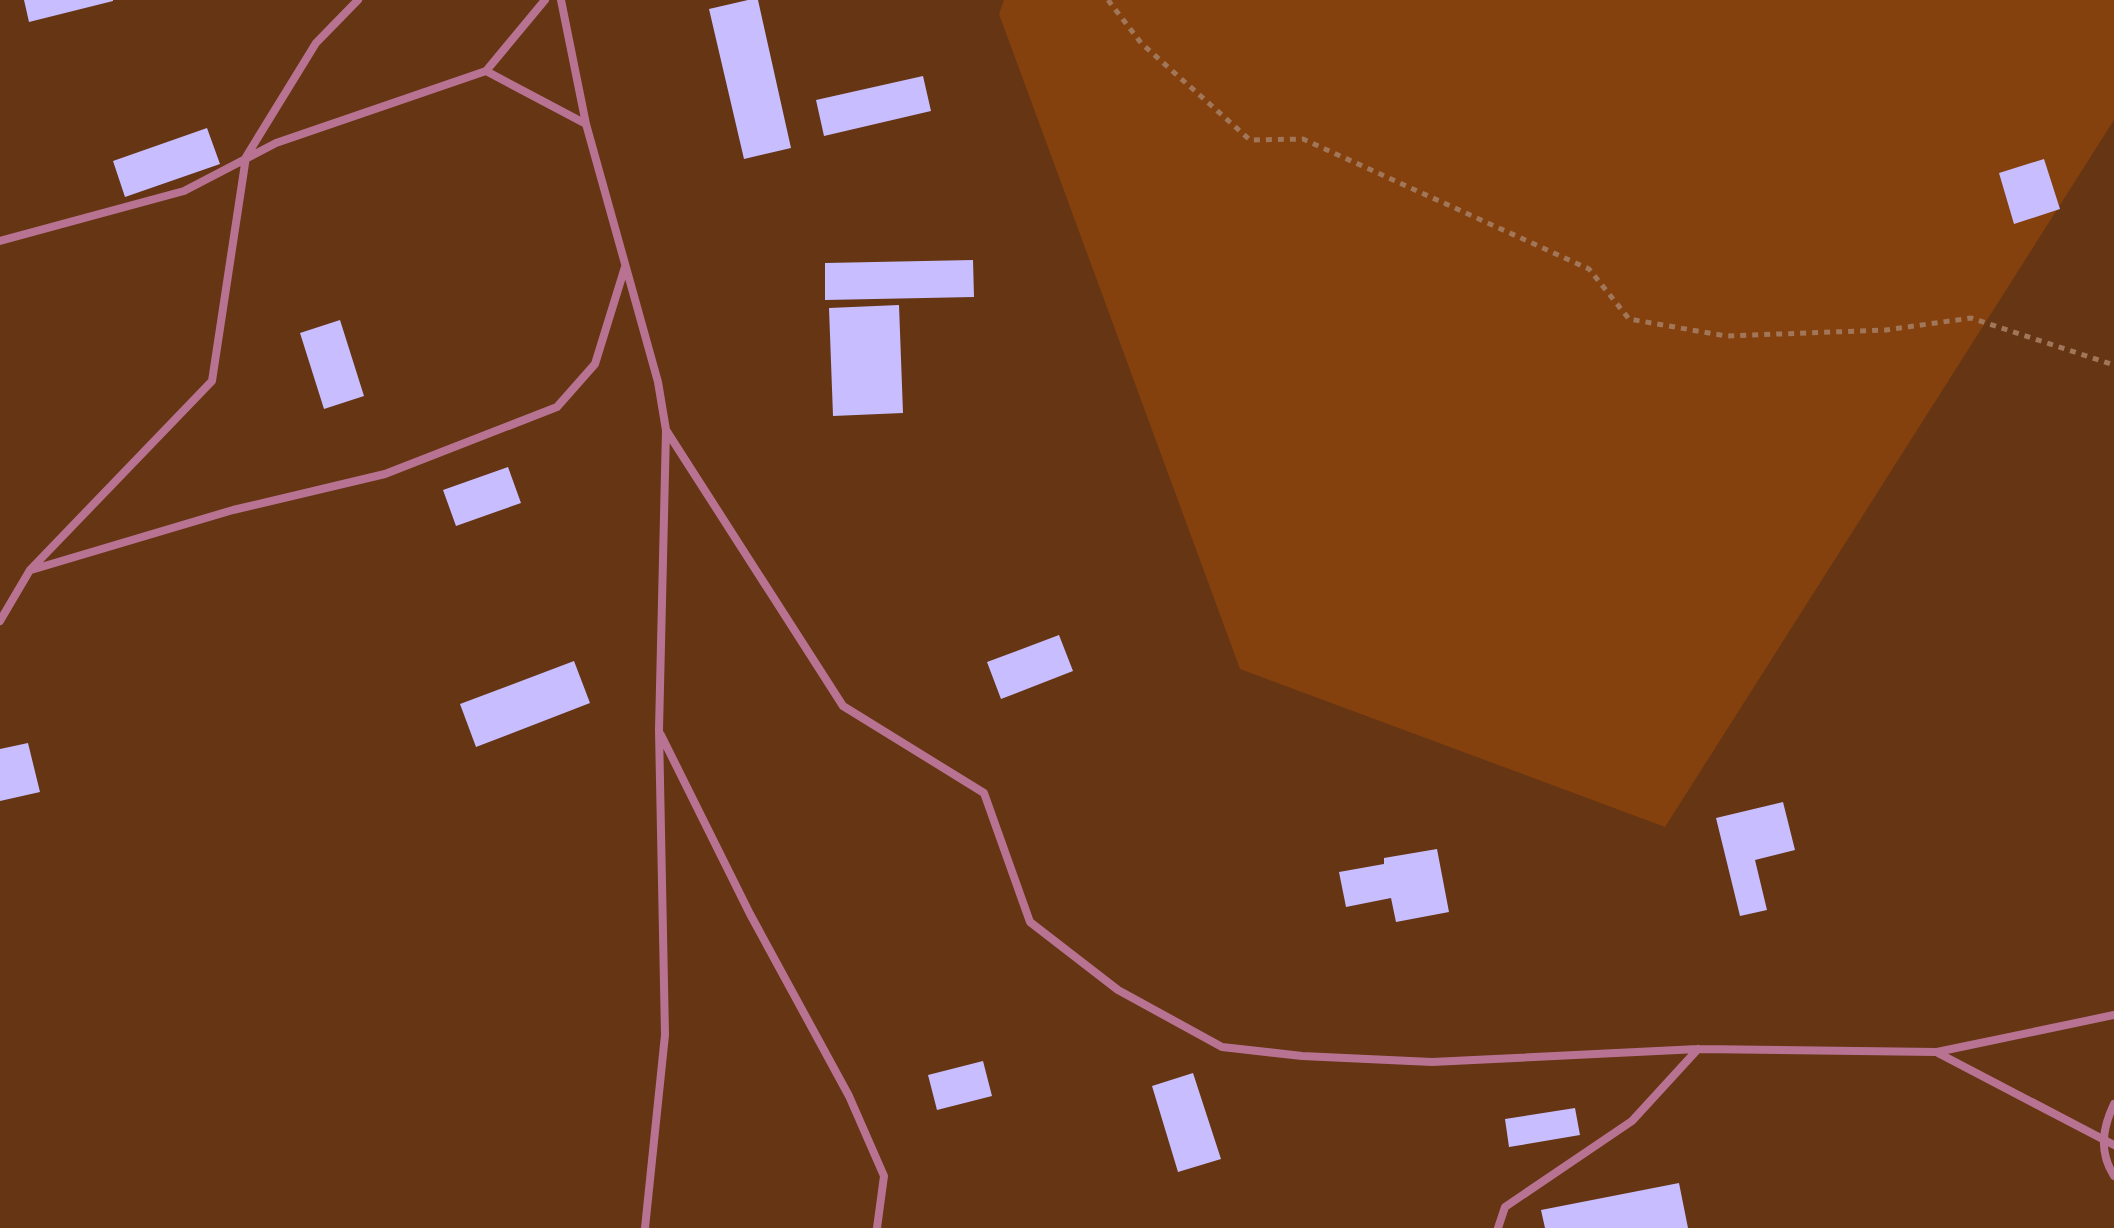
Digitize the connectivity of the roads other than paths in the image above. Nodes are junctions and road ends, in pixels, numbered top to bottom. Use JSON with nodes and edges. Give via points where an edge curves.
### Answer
{"nodes":[{"id":1,"x":358,"y":0,"type":"edge"},
{"id":2,"x":545,"y":0,"type":"edge"},
{"id":3,"x":561,"y":0,"type":"edge"},
{"id":4,"x":486,"y":71,"type":"junction"},
{"id":5,"x":586,"y":124,"type":"junction"},
{"id":6,"x":246,"y":157,"type":"junction"},
{"id":7,"x":0,"y":241,"type":"edge"},
{"id":8,"x":626,"y":265,"type":"junction"},
{"id":9,"x":666,"y":430,"type":"junction"},
{"id":10,"x":30,"y":570,"type":"junction"},
{"id":11,"x":0,"y":621,"type":"edge"},
{"id":12,"x":659,"y":730,"type":"junction"},
{"id":13,"x":2114,"y":1015,"type":"edge"},
{"id":14,"x":1698,"y":1049,"type":"junction"},
{"id":15,"x":1937,"y":1052,"type":"junction"},
{"id":16,"x":2114,"y":1104,"type":"edge"},
{"id":17,"x":2102,"y":1141,"type":"junction"},
{"id":18,"x":2114,"y":1145,"type":"edge"},
{"id":19,"x":2114,"y":1176,"type":"edge"},
{"id":20,"x":645,"y":1228,"type":"edge"},
{"id":21,"x":877,"y":1228,"type":"edge"},
{"id":22,"x":1498,"y":1228,"type":"edge"}],
"edges":[{"from":1,"to":6,"type":"street","via":[[316,43]]},
{"from":2,"to":4,"type":"street"},
{"from":3,"to":5,"type":"street"},
{"from":4,"to":5,"type":"street"},
{"from":4,"to":6,"type":"street"},
{"from":5,"to":8,"type":"street"},
{"from":6,"to":7,"type":"street","via":[[184,191]]},
{"from":6,"to":10,"type":"street","via":[[212,381]]},
{"from":8,"to":9,"type":"street"},
{"from":8,"to":10,"type":"street","via":[[595,364],[557,407],[385,474],[233,510]]},
{"from":9,"to":12,"type":"street"},
{"from":9,"to":14,"type":"street","via":[[843,706],[984,793],[1030,922],[1118,990],[1222,1047],[1302,1056],[1432,1062]]},
{"from":10,"to":11,"type":"street"},
{"from":12,"to":20,"type":"street","via":[[665,1035]]},
{"from":12,"to":21,"type":"street","via":[[867,1136],[884,1176]]},
{"from":13,"to":15,"type":"street"},
{"from":14,"to":15,"type":"street"},
{"from":14,"to":22,"type":"street","via":[[1632,1121],[1505,1207]]},
{"from":15,"to":17,"type":"street"},
{"from":16,"to":17,"type":"street"},
{"from":17,"to":18,"type":"street"},
{"from":17,"to":19,"type":"street"}]}
